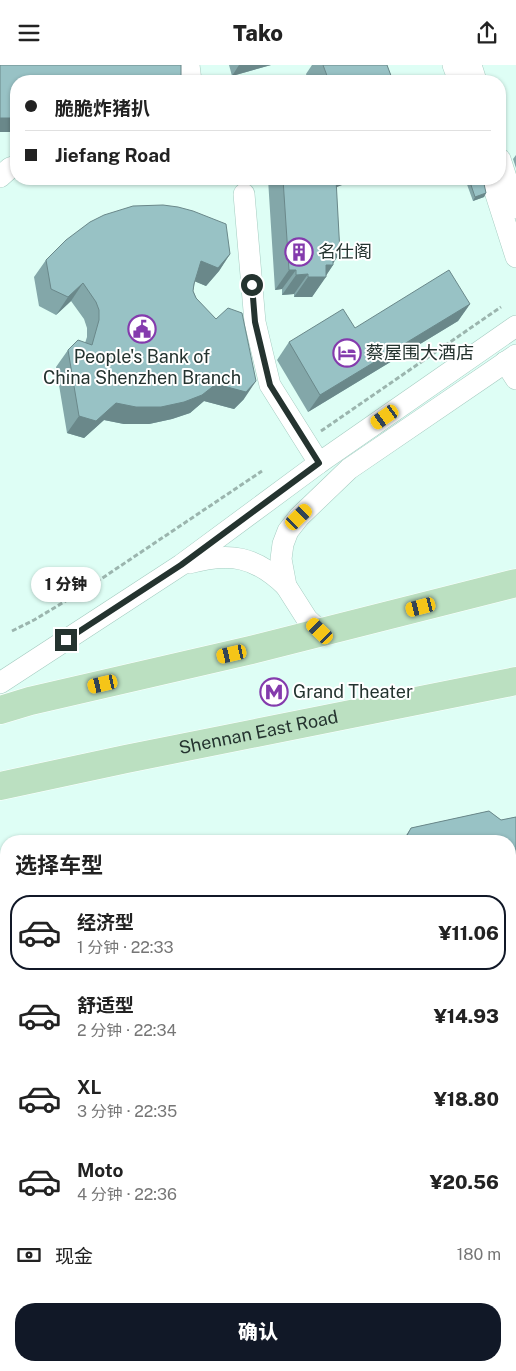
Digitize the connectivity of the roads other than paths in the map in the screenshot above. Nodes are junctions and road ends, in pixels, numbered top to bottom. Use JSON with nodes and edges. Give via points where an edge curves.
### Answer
{"nodes":[{"id":1,"x":10,"y":168,"type":"edge"},
{"id":2,"x":0,"y":177,"type":"edge"},
{"id":3,"x":506,"y":177,"type":"edge"},
{"id":4,"x":492,"y":185,"type":"edge"},
{"id":5,"x":244,"y":194,"type":"dead end"},
{"id":6,"x":516,"y":208,"type":"edge"},
{"id":7,"x":516,"y":257,"type":"edge"},
{"id":8,"x":516,"y":327,"type":"edge"},
{"id":9,"x":512,"y":366,"type":"edge"},
{"id":10,"x":319,"y":463,"type":"junction"},
{"id":11,"x":181,"y":565,"type":"junction"},
{"id":12,"x":516,"y":583,"type":"edge"},
{"id":13,"x":286,"y":586,"type":"junction"},
{"id":14,"x":320,"y":631,"type":"junction"},
{"id":15,"x":516,"y":681,"type":"edge"},
{"id":16,"x":0,"y":683,"type":"edge"},
{"id":17,"x":0,"y":710,"type":"edge"},
{"id":18,"x":0,"y":786,"type":"edge"}],
"edges":[{"from":1,"to":2,"type":"street"},
{"from":3,"to":6,"type":"street"},
{"from":4,"to":7,"type":"street"},
{"from":5,"to":10,"type":"street","via":[[255,322],[270,385]]},
{"from":8,"to":10,"type":"street"},
{"from":9,"to":13,"type":"street","via":[[349,469],[299,517],[288,531],[283,545],[281,559]]},
{"from":10,"to":11,"type":"street"},
{"from":11,"to":13,"type":"street","via":[[226,556],[244,559],[267,569]]},
{"from":11,"to":16,"type":"street"},
{"from":12,"to":14,"type":"main road"},
{"from":13,"to":14,"type":"street","via":[[307,619]]},
{"from":14,"to":17,"type":"main road"},
{"from":15,"to":18,"type":"main road","name":"Shennan East Road"}]}
